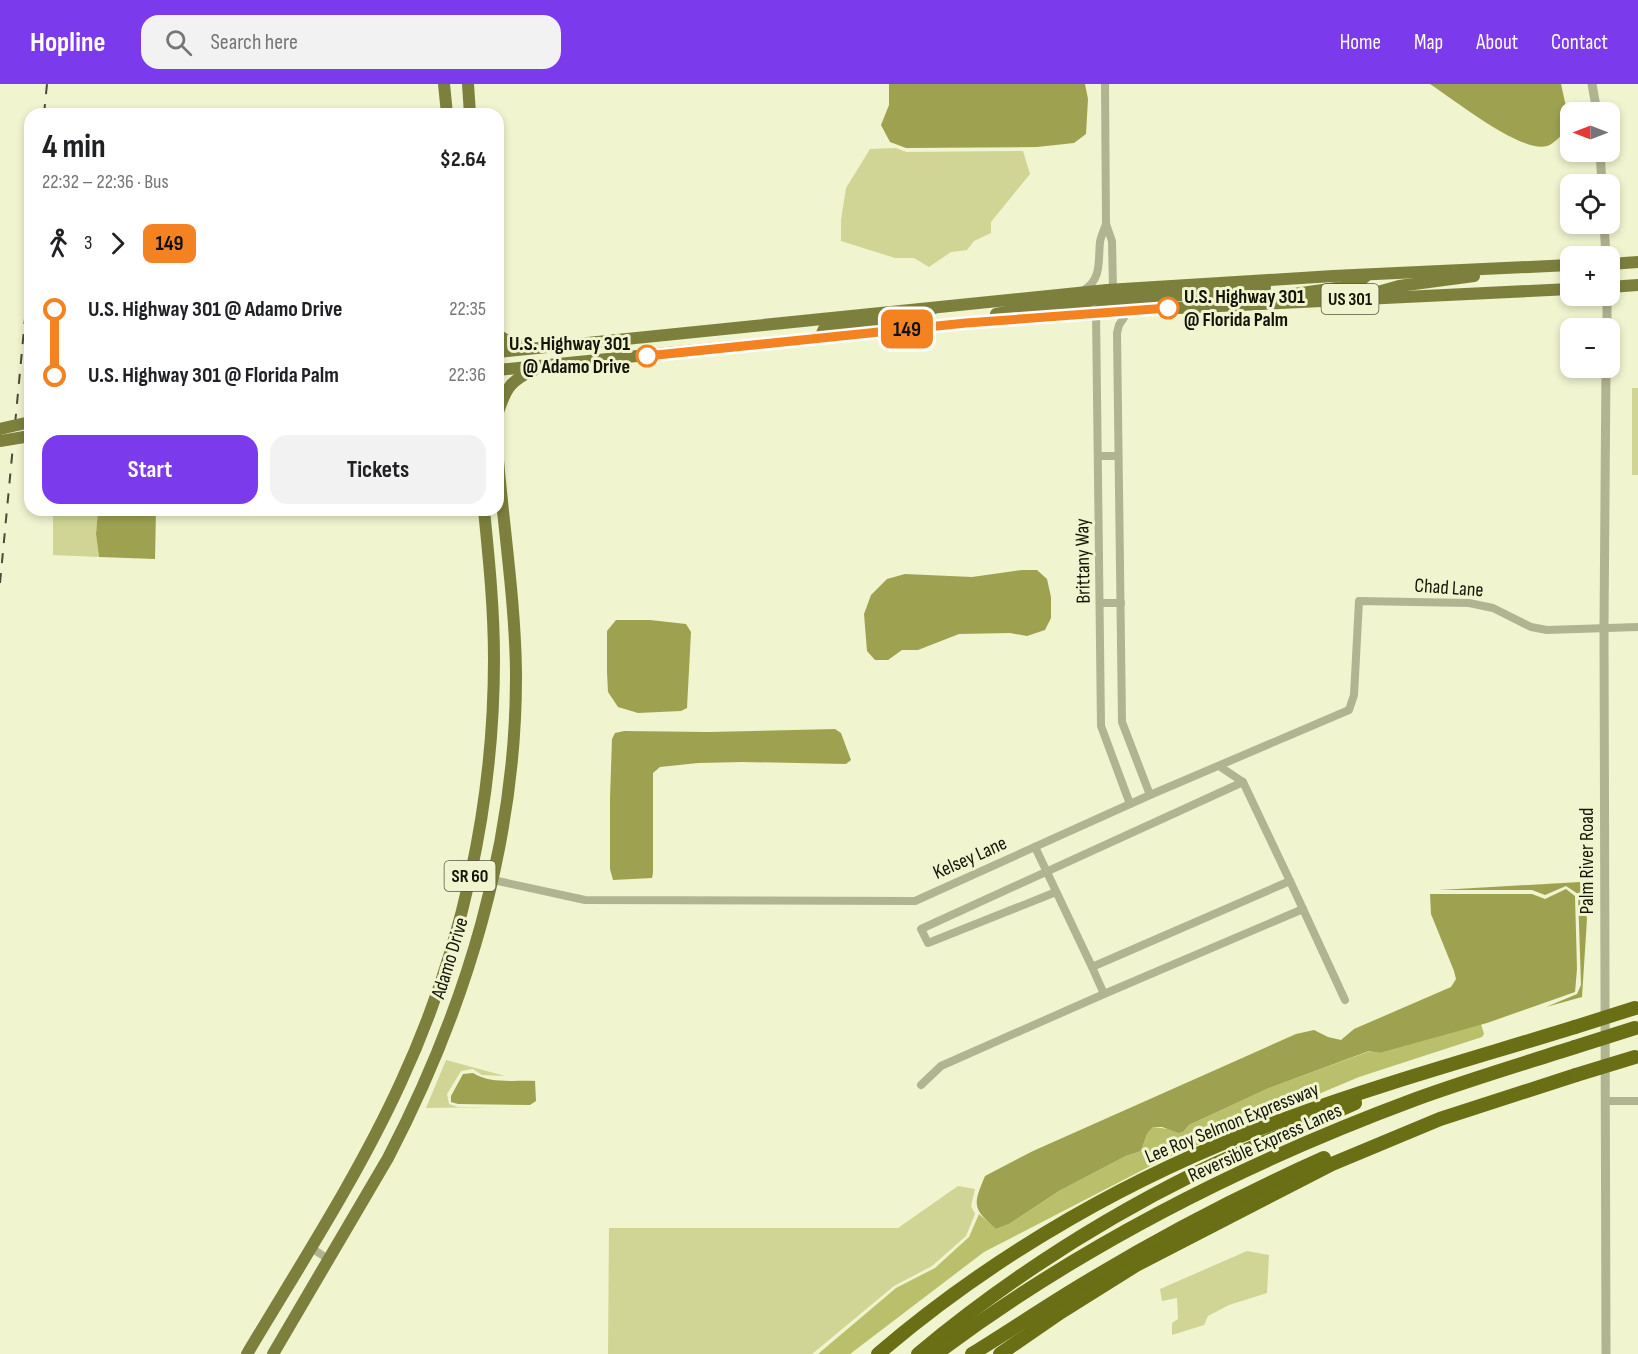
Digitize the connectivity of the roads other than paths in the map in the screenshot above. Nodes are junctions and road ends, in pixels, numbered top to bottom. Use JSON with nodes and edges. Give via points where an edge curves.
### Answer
{"nodes":[{"id":1,"x":444,"y":84,"type":"edge"},
{"id":2,"x":468,"y":84,"type":"edge"},
{"id":3,"x":1105,"y":84,"type":"edge"},
{"id":4,"x":1592,"y":84,"type":"edge"},
{"id":5,"x":1595,"y":102,"type":"edge"},
{"id":6,"x":446,"y":108,"type":"edge"},
{"id":7,"x":470,"y":108,"type":"edge"},
{"id":8,"x":1106,"y":224,"type":"junction"},
{"id":9,"x":1638,"y":262,"type":"edge"},
{"id":10,"x":1620,"y":263,"type":"edge"},
{"id":11,"x":1560,"y":265,"type":"edge"},
{"id":12,"x":1504,"y":268,"type":"junction"},
{"id":13,"x":1367,"y":275,"type":"junction"},
{"id":14,"x":1289,"y":279,"type":"junction"},
{"id":15,"x":1638,"y":285,"type":"edge"},
{"id":16,"x":1620,"y":286,"type":"edge"},
{"id":17,"x":1113,"y":289,"type":"junction"},
{"id":18,"x":1560,"y":289,"type":"edge"},
{"id":19,"x":1081,"y":292,"type":"junction"},
{"id":20,"x":1366,"y":298,"type":"junction"},
{"id":21,"x":1224,"y":304,"type":"junction"},
{"id":22,"x":935,"y":307,"type":"junction"},
{"id":23,"x":1130,"y":310,"type":"junction"},
{"id":24,"x":1096,"y":312,"type":"junction"},
{"id":25,"x":966,"y":323,"type":"junction"},
{"id":26,"x":820,"y":338,"type":"junction"},
{"id":27,"x":504,"y":339,"type":"edge"},
{"id":28,"x":531,"y":349,"type":"junction"},
{"id":29,"x":504,"y":351,"type":"edge"},
{"id":30,"x":544,"y":365,"type":"junction"},
{"id":31,"x":504,"y":369,"type":"edge"},
{"id":32,"x":1606,"y":378,"type":"edge"},
{"id":33,"x":504,"y":393,"type":"edge"},
{"id":34,"x":24,"y":423,"type":"edge"},
{"id":35,"x":0,"y":429,"type":"edge"},
{"id":36,"x":24,"y":437,"type":"edge"},
{"id":37,"x":0,"y":441,"type":"edge"},
{"id":38,"x":1099,"y":456,"type":"junction"},
{"id":39,"x":1118,"y":456,"type":"junction"},
{"id":40,"x":504,"y":513,"type":"edge"},
{"id":41,"x":484,"y":516,"type":"edge"},
{"id":42,"x":1359,"y":601,"type":"joint"},
{"id":43,"x":1100,"y":603,"type":"junction"},
{"id":44,"x":1121,"y":603,"type":"junction"},
{"id":45,"x":1604,"y":627,"type":"junction"},
{"id":46,"x":1638,"y":627,"type":"edge"},
{"id":47,"x":1219,"y":766,"type":"junction"},
{"id":48,"x":1243,"y":782,"type":"junction"},
{"id":49,"x":1150,"y":795,"type":"junction"},
{"id":50,"x":1130,"y":804,"type":"junction"},
{"id":51,"x":1035,"y":847,"type":"junction"},
{"id":52,"x":1047,"y":872,"type":"junction"},
{"id":53,"x":470,"y":875,"type":"junction"},
{"id":54,"x":492,"y":880,"type":"junction"},
{"id":55,"x":1290,"y":881,"type":"junction"},
{"id":56,"x":1056,"y":892,"type":"junction"},
{"id":57,"x":1303,"y":909,"type":"junction"},
{"id":58,"x":1092,"y":967,"type":"junction"},
{"id":59,"x":1104,"y":994,"type":"junction"},
{"id":60,"x":1345,"y":1000,"type":"dead end"},
{"id":61,"x":1637,"y":1008,"type":"edge"},
{"id":62,"x":1636,"y":1028,"type":"edge"},
{"id":63,"x":1637,"y":1057,"type":"edge"},
{"id":64,"x":921,"y":1085,"type":"dead end"},
{"id":65,"x":1376,"y":1089,"type":"junction"},
{"id":66,"x":1606,"y":1101,"type":"junction"},
{"id":67,"x":1638,"y":1101,"type":"edge"},
{"id":68,"x":1440,"y":1119,"type":"junction"},
{"id":69,"x":310,"y":1247,"type":"junction"},
{"id":70,"x":328,"y":1259,"type":"junction"},
{"id":71,"x":247,"y":1354,"type":"edge"},
{"id":72,"x":273,"y":1354,"type":"edge"},
{"id":73,"x":878,"y":1354,"type":"edge"},
{"id":74,"x":918,"y":1354,"type":"edge"},
{"id":75,"x":936,"y":1354,"type":"edge"},
{"id":76,"x":972,"y":1354,"type":"edge"},
{"id":77,"x":1000,"y":1354,"type":"edge"},
{"id":78,"x":1606,"y":1354,"type":"edge"}],
"edges":[{"from":1,"to":6,"type":"main road"},
{"from":2,"to":7,"type":"main road"},
{"from":3,"to":8,"type":"street"},
{"from":4,"to":5,"type":"street"},
{"from":8,"to":17,"type":"street","via":[[1112,241]]},
{"from":8,"to":19,"type":"street","via":[[1096,278]]},
{"from":9,"to":10,"type":"main road"},
{"from":11,"to":12,"type":"main road","number":"US 301"},
{"from":12,"to":13,"type":"main road","number":"US 301"},
{"from":12,"to":20,"type":"main road","via":[[1470,277],[1399,286]]},
{"from":13,"to":14,"type":"main road","number":"US 301"},
{"from":13,"to":21,"type":"main road","via":[[1350,286]]},
{"from":14,"to":17,"type":"main road","number":"US 301"},
{"from":14,"to":24,"type":"main road","via":[[1228,292],[1126,299],[1109,302]]},
{"from":15,"to":16,"type":"main road"},
{"from":17,"to":19,"type":"main road","number":"US 301"},
{"from":17,"to":25,"type":"main road","via":[[1090,302],[1036,306]]},
{"from":18,"to":20,"type":"main road","number":"US 301"},
{"from":19,"to":22,"type":"main road","number":"US 301"},
{"from":20,"to":21,"type":"main road","number":"US 301"},
{"from":21,"to":23,"type":"main road","number":"US 301"},
{"from":22,"to":26,"type":"main road","via":[[920,317],[831,326],[824,329]]},
{"from":22,"to":28,"type":"main road","number":"US 301"},
{"from":23,"to":24,"type":"main road","number":"US 301"},
{"from":23,"to":39,"type":"street","name":"Brittany Way","via":[[1117,333]]},
{"from":24,"to":25,"type":"main road","number":"US 301"},
{"from":24,"to":38,"type":"street","name":"Brittany Way"},
{"from":25,"to":26,"type":"main road","number":"US 301"},
{"from":26,"to":30,"type":"main road","number":"US 301"},
{"from":27,"to":28,"type":"main road"},
{"from":28,"to":29,"type":"main road","number":"US 301"},
{"from":30,"to":31,"type":"main road","number":"US 301"},
{"from":30,"to":33,"type":"main road","via":[[511,383]]},
{"from":32,"to":45,"type":"street","name":"Palm River Road"},
{"from":34,"to":35,"type":"main road","bridge":true},
{"from":36,"to":37,"type":"main road","bridge":true},
{"from":38,"to":39,"type":"street"},
{"from":38,"to":43,"type":"street","name":"Brittany Way"},
{"from":39,"to":44,"type":"street","name":"Brittany Way"},
{"from":40,"to":54,"type":"main road","name":"Adamo Drive","number":"SR 60","via":[[516,674],[513,754]]},
{"from":41,"to":53,"type":"main road","name":"Adamo Drive","number":"SR 60","via":[[493,618],[493,705],[483,804]]},
{"from":42,"to":45,"type":"street","name":"Chad Lane","via":[[1468,603],[1493,608],[1531,627]]},
{"from":42,"to":47,"type":"street","name":"Kelsey Lane","via":[[1354,695],[1348,710]]},
{"from":43,"to":44,"type":"street"},
{"from":43,"to":50,"type":"street","name":"Brittany Way","via":[[1101,726]]},
{"from":44,"to":49,"type":"street","name":"Brittany Way","via":[[1122,722]]},
{"from":45,"to":46,"type":"street","name":"Chad Lane"},
{"from":45,"to":66,"type":"street","name":"Palm River Road"},
{"from":47,"to":48,"type":"street"},
{"from":47,"to":49,"type":"street","name":"Kelsey Lane"},
{"from":48,"to":52,"type":"street"},
{"from":48,"to":55,"type":"street"},
{"from":49,"to":50,"type":"street","name":"Kelsey Lane"},
{"from":50,"to":51,"type":"street","name":"Kelsey Lane"},
{"from":51,"to":52,"type":"street"},
{"from":51,"to":54,"type":"street","name":"Kelsey Lane","via":[[915,901],[585,900]]},
{"from":52,"to":56,"type":"street"},
{"from":52,"to":56,"type":"street","via":[[921,929],[928,944]]},
{"from":53,"to":54,"type":"street","name":"Kelsey Lane"},
{"from":53,"to":69,"type":"main road","name":"Adamo Drive","number":"SR 60","via":[[444,972],[415,1050],[365,1154]]},
{"from":54,"to":70,"type":"main road","name":"Adamo Drive","number":"SR 60","via":[[465,980],[435,1059],[388,1158]]},
{"from":55,"to":57,"type":"street"},
{"from":55,"to":58,"type":"street"},
{"from":56,"to":58,"type":"street"},
{"from":57,"to":59,"type":"street"},
{"from":57,"to":60,"type":"street"},
{"from":58,"to":59,"type":"street"},
{"from":59,"to":64,"type":"street","via":[[941,1066]]},
{"from":61,"to":65,"type":"highway","name":"Lee Roy Selmon Expressway","bridge":true},
{"from":62,"to":75,"type":"highway","name":"Reversible Express Lanes","bridge":true,"via":[[1416,1099],[1217,1185],[1058,1271]]},
{"from":63,"to":68,"type":"highway","bridge":true},
{"from":65,"to":73,"type":"highway","name":"Lee Roy Selmon Expressway","via":[[1233,1139],[1104,1201],[979,1277]]},
{"from":65,"to":74,"type":"highway","via":[[1357,1102],[1242,1152],[1109,1220],[969,1311]]},
{"from":66,"to":67,"type":"street"},
{"from":66,"to":78,"type":"street","name":"Palm River Road"},
{"from":68,"to":76,"type":"highway","via":[[1403,1126],[1278,1179],[1088,1281]]},
{"from":68,"to":77,"type":"highway","via":[[1332,1164],[1136,1265]]},
{"from":69,"to":70,"type":"street"},
{"from":69,"to":71,"type":"main road","name":"Adamo Drive","number":"SR 60"},
{"from":70,"to":72,"type":"main road","name":"Adamo Drive","number":"SR 60"}]}
